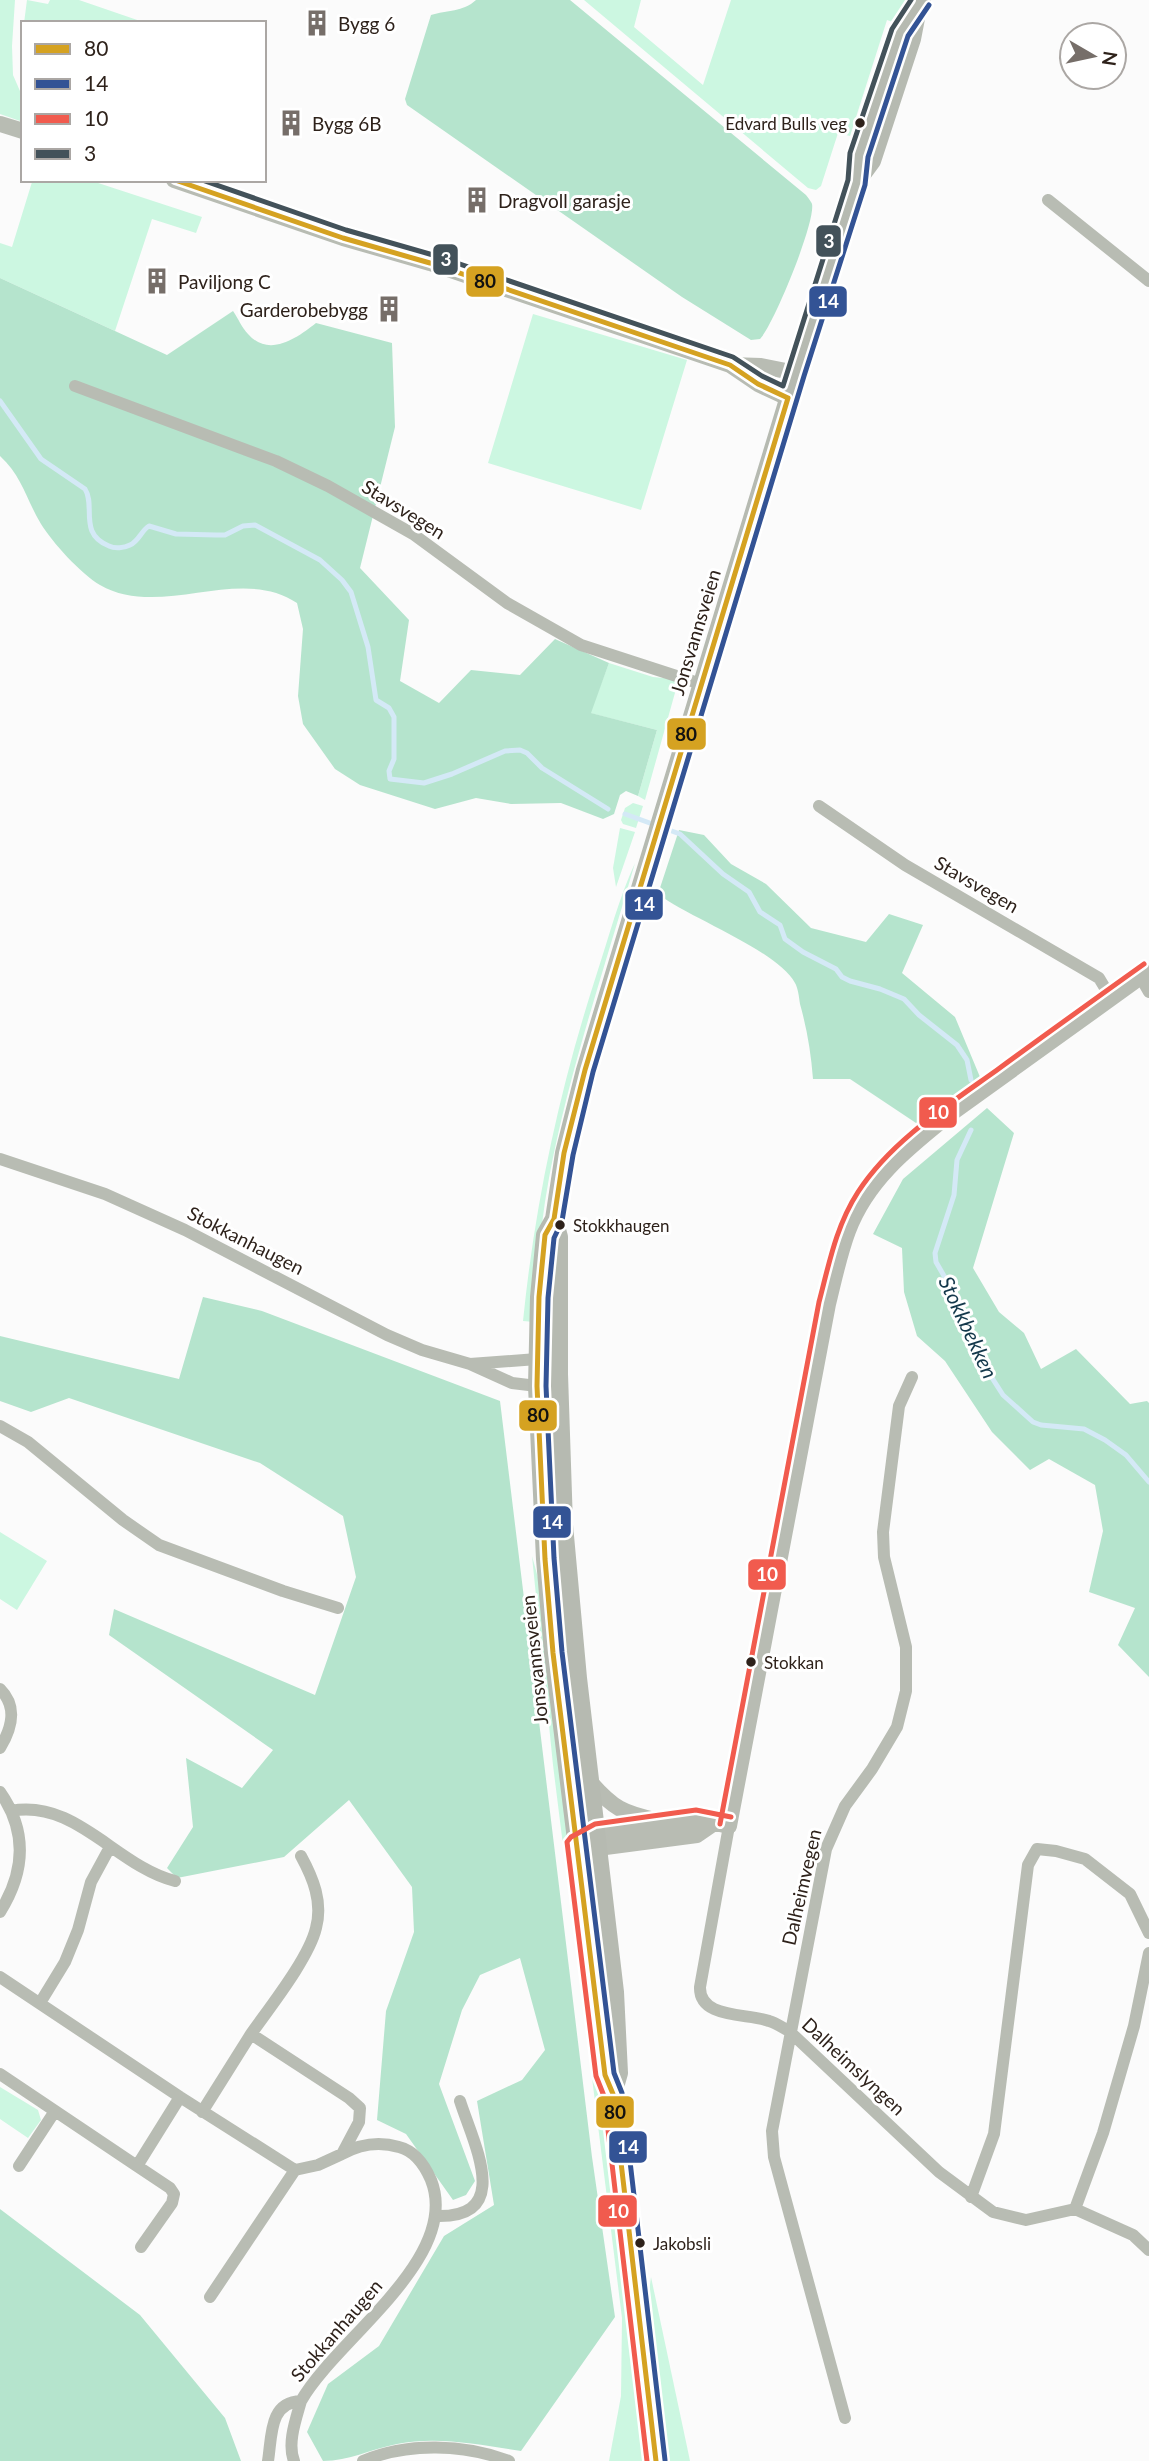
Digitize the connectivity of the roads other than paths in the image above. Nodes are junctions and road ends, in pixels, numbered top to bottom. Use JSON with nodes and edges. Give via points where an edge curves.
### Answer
{"nodes":[{"id":1,"x":920,"y":5,"type":"edge"},
{"id":2,"x":0,"y":124,"type":"edge"},
{"id":3,"x":21,"y":130,"type":"edge"},
{"id":4,"x":180,"y":182,"type":"edge"},
{"id":5,"x":1048,"y":200,"type":"dead end"},
{"id":6,"x":1149,"y":281,"type":"edge"},
{"id":7,"x":730,"y":365,"type":"junction"},
{"id":8,"x":796,"y":373,"type":"junction"},
{"id":9,"x":75,"y":386,"type":"dead end"},
{"id":10,"x":789,"y":398,"type":"junction"},
{"id":11,"x":701,"y":684,"type":"junction"},
{"id":12,"x":819,"y":806,"type":"dead end"},
{"id":13,"x":1145,"y":974,"type":"edge"},
{"id":14,"x":1149,"y":992,"type":"edge"},
{"id":15,"x":1111,"y":998,"type":"junction"},
{"id":16,"x":0,"y":1159,"type":"edge"},
{"id":17,"x":554,"y":1219,"type":"junction"},
{"id":18,"x":537,"y":1359,"type":"junction"},
{"id":19,"x":470,"y":1364,"type":"junction"},
{"id":20,"x":559,"y":1374,"type":"junction"},
{"id":21,"x":912,"y":1377,"type":"dead end"},
{"id":22,"x":537,"y":1386,"type":"junction"},
{"id":23,"x":0,"y":1426,"type":"edge"},
{"id":24,"x":338,"y":1608,"type":"dead end"},
{"id":25,"x":0,"y":1689,"type":"edge"},
{"id":26,"x":0,"y":1748,"type":"edge"},
{"id":27,"x":591,"y":1783,"type":"junction"},
{"id":28,"x":0,"y":1792,"type":"edge"},
{"id":29,"x":11,"y":1811,"type":"junction"},
{"id":30,"x":664,"y":1824,"type":"junction"},
{"id":31,"x":721,"y":1825,"type":"junction"},
{"id":32,"x":597,"y":1840,"type":"junction"},
{"id":33,"x":576,"y":1844,"type":"junction"},
{"id":34,"x":110,"y":1847,"type":"junction"},
{"id":35,"x":301,"y":1856,"type":"dead end"},
{"id":36,"x":175,"y":1881,"type":"dead end"},
{"id":37,"x":0,"y":1912,"type":"edge"},
{"id":38,"x":1149,"y":1933,"type":"edge"},
{"id":39,"x":1149,"y":1953,"type":"edge"},
{"id":40,"x":0,"y":1976,"type":"edge"},
{"id":41,"x":40,"y":2003,"type":"junction"},
{"id":42,"x":789,"y":2031,"type":"junction"},
{"id":43,"x":251,"y":2034,"type":"junction"},
{"id":44,"x":0,"y":2074,"type":"edge"},
{"id":45,"x":614,"y":2094,"type":"junction"},
{"id":46,"x":180,"y":2097,"type":"junction"},
{"id":47,"x":460,"y":2101,"type":"dead end"},
{"id":48,"x":55,"y":2111,"type":"junction"},
{"id":49,"x":202,"y":2112,"type":"junction"},
{"id":50,"x":342,"y":2154,"type":"junction"},
{"id":51,"x":19,"y":2166,"type":"dead end"},
{"id":52,"x":137,"y":2166,"type":"junction"},
{"id":53,"x":295,"y":2170,"type":"junction"},
{"id":54,"x":971,"y":2197,"type":"junction"},
{"id":55,"x":1074,"y":2209,"type":"junction"},
{"id":56,"x":435,"y":2216,"type":"junction"},
{"id":57,"x":141,"y":2247,"type":"dead end"},
{"id":58,"x":1149,"y":2250,"type":"edge"},
{"id":59,"x":210,"y":2297,"type":"dead end"},
{"id":60,"x":301,"y":2401,"type":"junction"},
{"id":61,"x":845,"y":2418,"type":"dead end"},
{"id":62,"x":268,"y":2461,"type":"edge"},
{"id":63,"x":294,"y":2461,"type":"edge"},
{"id":64,"x":363,"y":2461,"type":"edge"},
{"id":65,"x":509,"y":2461,"type":"edge"},
{"id":66,"x":656,"y":2461,"type":"edge"}],
"edges":[{"from":1,"to":8,"type":"main road","name":"Jonsvannsveien","via":[[872,160],[857,182]]},
{"from":2,"to":3,"type":"street"},
{"from":4,"to":7,"type":"street"},
{"from":5,"to":6,"type":"street"},
{"from":7,"to":8,"type":"street"},
{"from":7,"to":10,"type":"street"},
{"from":8,"to":10,"type":"main road","name":"Jonsvannsveien"},
{"from":9,"to":11,"type":"street","name":"Stavsvegen","via":[[275,461],[413,534],[507,603],[581,645]]},
{"from":10,"to":11,"type":"main road","name":"Jonsvannsveien"},
{"from":11,"to":17,"type":"main road","name":"Jonsvannsveien","via":[[576,1102]]},
{"from":12,"to":15,"type":"street","name":"Stavsvegen","via":[[905,865],[1099,978]]},
{"from":13,"to":14,"type":"street"},
{"from":13,"to":15,"type":"street"},
{"from":15,"to":31,"type":"street","via":[[917,1140],[882,1174],[856,1213],[828,1304]]},
{"from":16,"to":19,"type":"street","name":"Stokkanhaugen","via":[[105,1194],[185,1230],[387,1335]]},
{"from":17,"to":18,"type":"main road","name":"Jonsvannsveien","via":[[545,1235]]},
{"from":17,"to":20,"type":"main road","name":"Jonsvannsveien","via":[[559,1237]]},
{"from":18,"to":19,"type":"street","name":"Stokkanhaugen"},
{"from":18,"to":20,"type":"street"},
{"from":18,"to":22,"type":"main road","name":"Jonsvannsveien"},
{"from":19,"to":22,"type":"street","name":"Stokkanhaugen","via":[[500,1379]]},
{"from":20,"to":22,"type":"street"},
{"from":20,"to":27,"type":"main road","name":"Jonsvannsveien","via":[[565,1536]]},
{"from":21,"to":42,"type":"street","name":"Dalheimvegen","via":[[899,1406],[883,1532],[884,1557],[906,1647],[906,1691],[897,1727],[845,1806],[826,1849]]},
{"from":22,"to":33,"type":"main road","name":"Jonsvannsveien","via":[[545,1559]]},
{"from":23,"to":24,"type":"street","via":[[28,1442],[159,1545]]},
{"from":25,"to":26,"type":"street","via":[[12,1712]]},
{"from":27,"to":30,"type":"street","via":[[618,1809]]},
{"from":27,"to":32,"type":"main road","name":"Jonsvannsveien"},
{"from":28,"to":29,"type":"street"},
{"from":29,"to":34,"type":"street","via":[[38,1809],[59,1814]]},
{"from":29,"to":37,"type":"street","via":[[20,1863]]},
{"from":30,"to":31,"type":"street","via":[[696,1819]]},
{"from":30,"to":32,"type":"street"},
{"from":31,"to":32,"type":"street","via":[[697,1835]]},
{"from":31,"to":42,"type":"street","name":"Dalheimslyngen","via":[[701,1997],[714,2010],[771,2021]]},
{"from":32,"to":33,"type":"street"},
{"from":32,"to":45,"type":"main road","name":"Jonsvannsveien","via":[[615,1992],[619,2073]]},
{"from":33,"to":45,"type":"main road","name":"Jonsvannsveien","via":[[605,2075]]},
{"from":34,"to":36,"type":"street","via":[[150,1872]]},
{"from":34,"to":41,"type":"street","via":[[91,1882],[65,1962]]},
{"from":35,"to":43,"type":"street","via":[[316,1888],[316,1928],[303,1958]]},
{"from":38,"to":54,"type":"street","via":[[1130,1894],[1085,1859],[1037,1849],[1028,1866],[994,2134]]},
{"from":39,"to":55,"type":"street","via":[[1103,2133]]},
{"from":40,"to":41,"type":"street"},
{"from":41,"to":46,"type":"street"},
{"from":42,"to":54,"type":"street","name":"Dalheimslyngen"},
{"from":42,"to":61,"type":"street","name":"Dalheimvegen","via":[[772,2131],[775,2157]]},
{"from":43,"to":49,"type":"street"},
{"from":43,"to":50,"type":"street","via":[[360,2108],[359,2122]]},
{"from":44,"to":48,"type":"street"},
{"from":45,"to":66,"type":"main road","name":"Jonsvannsveien"},
{"from":46,"to":49,"type":"street"},
{"from":46,"to":52,"type":"street"},
{"from":47,"to":56,"type":"street","via":[[483,2192],[467,2213]]},
{"from":48,"to":51,"type":"street"},
{"from":48,"to":52,"type":"street"},
{"from":49,"to":53,"type":"street"},
{"from":50,"to":53,"type":"street","name":"Stokkanhaugen"},
{"from":50,"to":56,"type":"street","name":"Stokkanhaugen","via":[[373,2144],[411,2153],[429,2177]]},
{"from":52,"to":57,"type":"street","via":[[174,2194]]},
{"from":53,"to":59,"type":"street"},
{"from":54,"to":55,"type":"street","name":"Dalheimslyngen","via":[[993,2212],[1026,2220]]},
{"from":55,"to":58,"type":"street","via":[[1133,2235]]},
{"from":56,"to":60,"type":"street","name":"Stokkanhaugen","via":[[407,2277],[313,2380]]},
{"from":60,"to":62,"type":"street","name":"Stokkanhaugen","via":[[289,2401],[278,2412]]},
{"from":60,"to":63,"type":"street","via":[[293,2439]]},
{"from":64,"to":65,"type":"street","via":[[398,2451],[447,2448]]}]}
